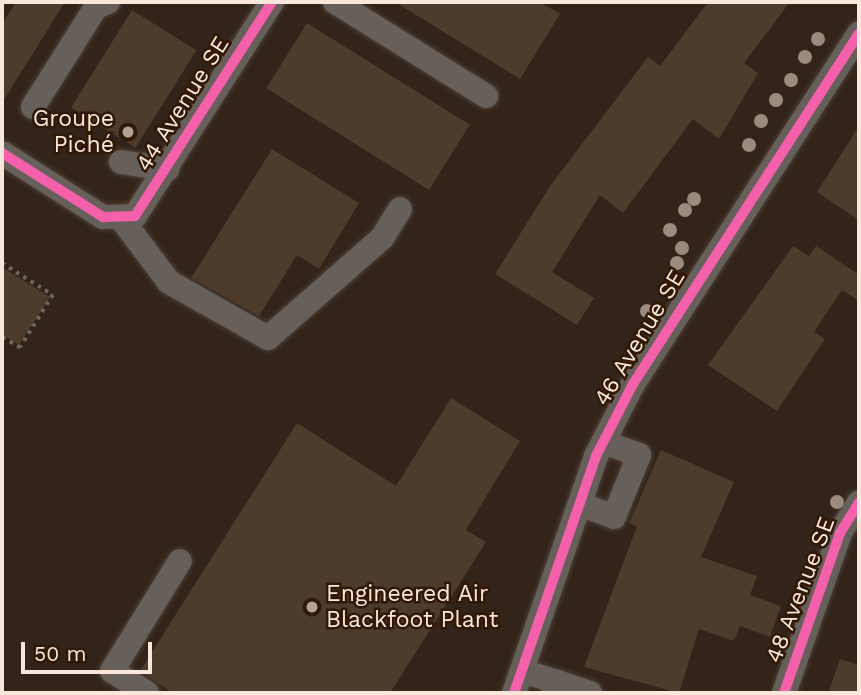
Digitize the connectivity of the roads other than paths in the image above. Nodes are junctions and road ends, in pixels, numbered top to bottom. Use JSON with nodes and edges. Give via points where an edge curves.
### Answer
{"nodes":[{"id":1,"x":108,"y":2,"type":"edge"},
{"id":2,"x":272,"y":2,"type":"edge"},
{"id":3,"x":335,"y":2,"type":"edge"},
{"id":4,"x":859,"y":33,"type":"edge"},
{"id":5,"x":486,"y":96,"type":"dead end"},
{"id":6,"x":33,"y":107,"type":"dead end"},
{"id":7,"x":2,"y":153,"type":"edge"},
{"id":8,"x":121,"y":162,"type":"dead end"},
{"id":9,"x":167,"y":169,"type":"junction"},
{"id":10,"x":400,"y":209,"type":"dead end"},
{"id":11,"x":123,"y":221,"type":"junction"},
{"id":12,"x":603,"y":442,"type":"junction"},
{"id":13,"x":859,"y":503,"type":"edge"},
{"id":14,"x":580,"y":504,"type":"junction"},
{"id":15,"x":180,"y":561,"type":"dead end"},
{"id":16,"x":518,"y":682,"type":"edge"},
{"id":17,"x":556,"y":688,"type":"edge"},
{"id":18,"x":147,"y":693,"type":"edge"},
{"id":19,"x":590,"y":693,"type":"edge"},
{"id":20,"x":784,"y":693,"type":"edge"}],
"edges":[{"from":1,"to":6,"type":"street","via":[[96,7]]},
{"from":2,"to":9,"type":"street","name":"44 Avenue SE"},
{"from":3,"to":5,"type":"street"},
{"from":4,"to":12,"type":"street","name":"46 Avenue SE","via":[[633,384]]},
{"from":7,"to":11,"type":"street","via":[[103,217]]},
{"from":8,"to":9,"type":"street"},
{"from":9,"to":11,"type":"street","name":"44 Avenue SE","via":[[143,207]]},
{"from":10,"to":11,"type":"street","via":[[382,238],[268,338],[169,282]]},
{"from":12,"to":14,"type":"street","name":"46 Avenue SE"},
{"from":12,"to":14,"type":"street","via":[[639,455],[614,517]]},
{"from":13,"to":20,"type":"street","name":"48 Avenue SE","via":[[840,533]]},
{"from":14,"to":16,"type":"street","name":"46 Avenue SE"},
{"from":15,"to":18,"type":"street","via":[[112,671]]},
{"from":16,"to":17,"type":"street"},
{"from":17,"to":19,"type":"street"}]}
